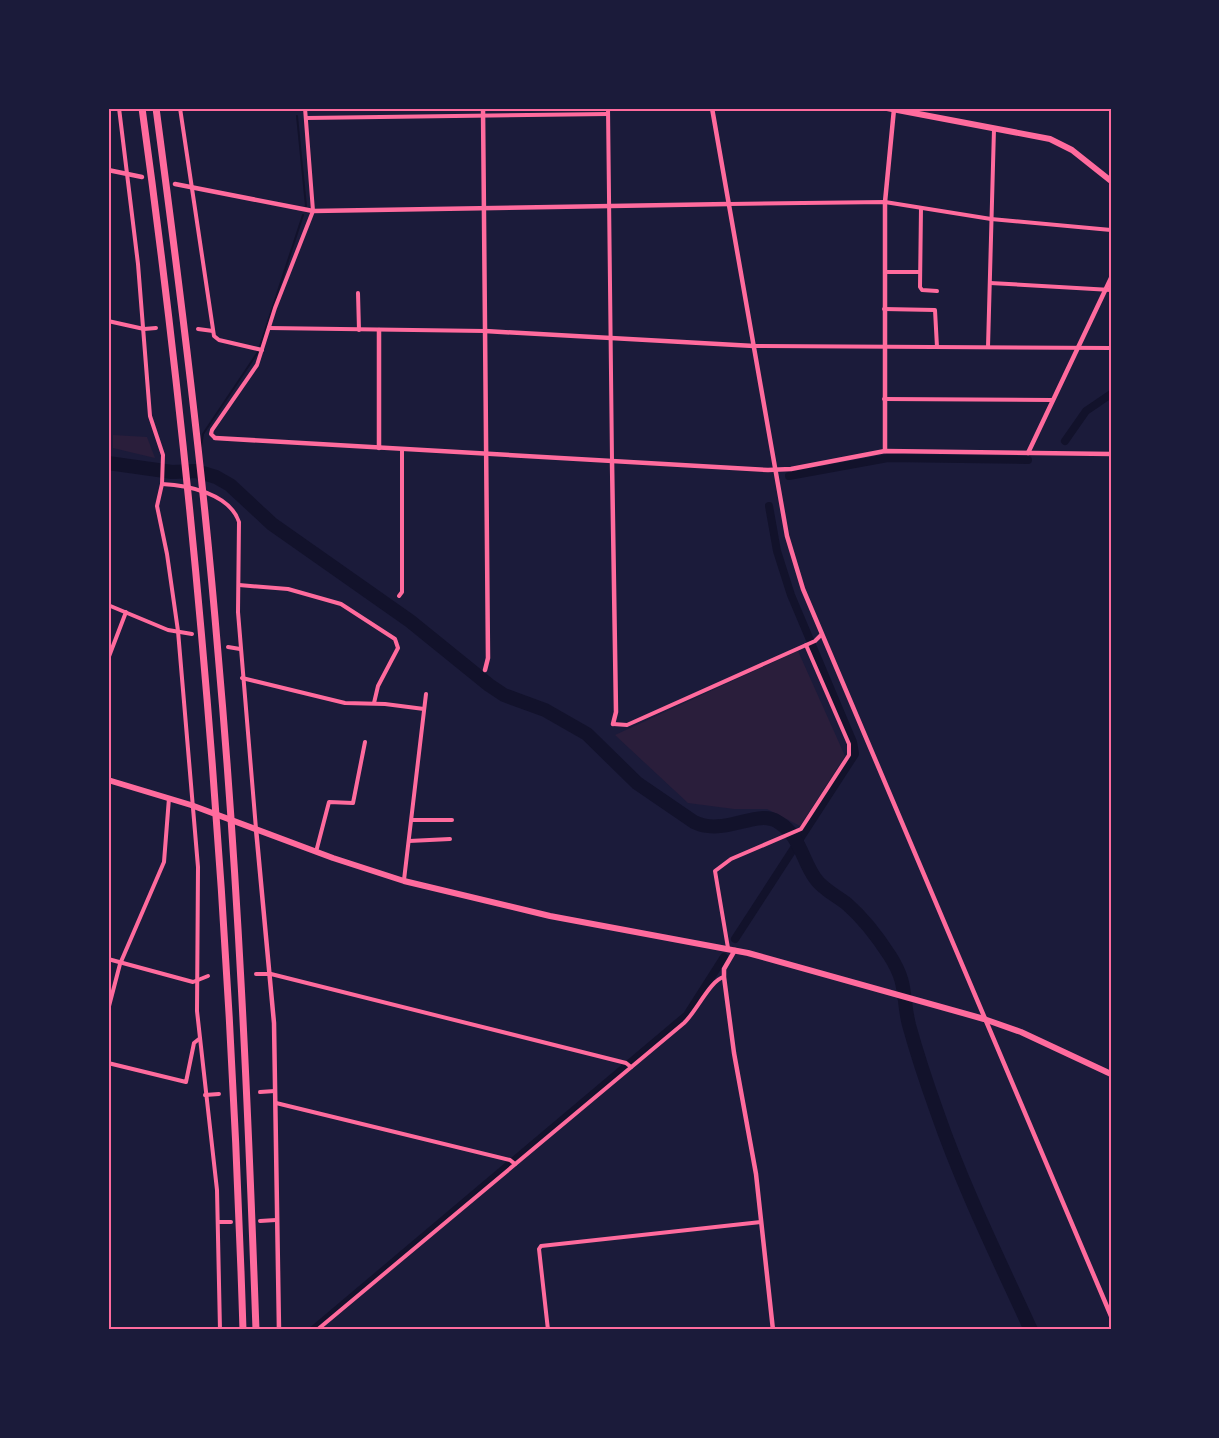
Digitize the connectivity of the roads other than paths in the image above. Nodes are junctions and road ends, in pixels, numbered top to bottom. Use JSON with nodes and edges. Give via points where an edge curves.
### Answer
{"nodes":[{"id":1,"x":119,"y":108,"type":"edge"},
{"id":2,"x":142,"y":108,"type":"edge"},
{"id":3,"x":156,"y":108,"type":"edge"},
{"id":4,"x":180,"y":108,"type":"edge"},
{"id":5,"x":305,"y":108,"type":"edge"},
{"id":6,"x":483,"y":108,"type":"edge"},
{"id":7,"x":608,"y":108,"type":"edge"},
{"id":8,"x":712,"y":108,"type":"edge"},
{"id":9,"x":891,"y":108,"type":"edge"},
{"id":10,"x":608,"y":114,"type":"junction"},
{"id":11,"x":483,"y":116,"type":"junction"},
{"id":12,"x":306,"y":118,"type":"junction"},
{"id":13,"x":994,"y":129,"type":"junction"},
{"id":14,"x":108,"y":170,"type":"edge"},
{"id":15,"x":127,"y":174,"type":"junction"},
{"id":16,"x":142,"y":177,"type":"dead end"},
{"id":17,"x":1111,"y":181,"type":"edge"},
{"id":18,"x":175,"y":184,"type":"dead end"},
{"id":19,"x":191,"y":188,"type":"junction"},
{"id":20,"x":885,"y":202,"type":"junction"},
{"id":21,"x":729,"y":204,"type":"junction"},
{"id":22,"x":609,"y":206,"type":"junction"},
{"id":23,"x":484,"y":207,"type":"junction"},
{"id":24,"x":921,"y":208,"type":"junction"},
{"id":25,"x":313,"y":210,"type":"junction"},
{"id":26,"x":991,"y":219,"type":"junction"},
{"id":27,"x":1111,"y":230,"type":"edge"},
{"id":28,"x":884,"y":272,"type":"junction"},
{"id":29,"x":920,"y":272,"type":"junction"},
{"id":30,"x":1111,"y":278,"type":"edge"},
{"id":31,"x":990,"y":283,"type":"junction"},
{"id":32,"x":1108,"y":290,"type":"edge"},
{"id":33,"x":937,"y":291,"type":"dead end"},
{"id":34,"x":358,"y":293,"type":"dead end"},
{"id":35,"x":884,"y":309,"type":"junction"},
{"id":36,"x":108,"y":321,"type":"edge"},
{"id":37,"x":144,"y":328,"type":"junction"},
{"id":38,"x":156,"y":328,"type":"dead end"},
{"id":39,"x":269,"y":328,"type":"junction"},
{"id":40,"x":198,"y":330,"type":"dead end"},
{"id":41,"x":359,"y":330,"type":"junction"},
{"id":42,"x":379,"y":330,"type":"junction"},
{"id":43,"x":213,"y":331,"type":"junction"},
{"id":44,"x":485,"y":331,"type":"junction"},
{"id":45,"x":611,"y":338,"type":"junction"},
{"id":46,"x":754,"y":346,"type":"junction"},
{"id":47,"x":884,"y":347,"type":"junction"},
{"id":48,"x":937,"y":347,"type":"junction"},
{"id":49,"x":988,"y":347,"type":"junction"},
{"id":50,"x":1077,"y":347,"type":"junction"},
{"id":51,"x":1111,"y":348,"type":"edge"},
{"id":52,"x":262,"y":350,"type":"junction"},
{"id":53,"x":884,"y":399,"type":"junction"},
{"id":54,"x":1052,"y":400,"type":"junction"},
{"id":55,"x":215,"y":438,"type":"joint"},
{"id":56,"x":379,"y":448,"type":"junction"},
{"id":57,"x":402,"y":449,"type":"junction"},
{"id":58,"x":885,"y":451,"type":"junction"},
{"id":59,"x":1028,"y":453,"type":"junction"},
{"id":60,"x":486,"y":454,"type":"junction"},
{"id":61,"x":1111,"y":454,"type":"edge"},
{"id":62,"x":612,"y":461,"type":"junction"},
{"id":63,"x":775,"y":470,"type":"junction"},
{"id":64,"x":163,"y":482,"type":"junction"},
{"id":65,"x":238,"y":585,"type":"junction"},
{"id":66,"x":399,"y":596,"type":"dead end"},
{"id":67,"x":108,"y":605,"type":"edge"},
{"id":68,"x":126,"y":612,"type":"junction"},
{"id":69,"x":177,"y":631,"type":"junction"},
{"id":70,"x":192,"y":634,"type":"dead end"},
{"id":71,"x":821,"y":636,"type":"junction"},
{"id":72,"x":806,"y":645,"type":"junction"},
{"id":73,"x":228,"y":647,"type":"dead end"},
{"id":74,"x":240,"y":649,"type":"junction"},
{"id":75,"x":108,"y":659,"type":"edge"},
{"id":76,"x":485,"y":670,"type":"dead end"},
{"id":77,"x":242,"y":678,"type":"junction"},
{"id":78,"x":426,"y":694,"type":"dead end"},
{"id":79,"x":374,"y":703,"type":"junction"},
{"id":80,"x":423,"y":709,"type":"junction"},
{"id":81,"x":613,"y":724,"type":"joint"},
{"id":82,"x":365,"y":742,"type":"dead end"},
{"id":83,"x":108,"y":780,"type":"edge"},
{"id":84,"x":169,"y":798,"type":"junction"},
{"id":85,"x":191,"y":805,"type":"junction"},
{"id":86,"x":412,"y":820,"type":"junction"},
{"id":87,"x":452,"y":820,"type":"dead end"},
{"id":88,"x":256,"y":829,"type":"junction"},
{"id":89,"x":450,"y":839,"type":"dead end"},
{"id":90,"x":409,"y":841,"type":"junction"},
{"id":91,"x":316,"y":852,"type":"junction"},
{"id":92,"x":404,"y":881,"type":"junction"},
{"id":93,"x":731,"y":949,"type":"junction"},
{"id":94,"x":108,"y":959,"type":"edge"},
{"id":95,"x":120,"y":964,"type":"junction"},
{"id":96,"x":256,"y":974,"type":"dead end"},
{"id":97,"x":271,"y":974,"type":"junction"},
{"id":98,"x":207,"y":976,"type":"dead end"},
{"id":99,"x":724,"y":977,"type":"junction"},
{"id":100,"x":197,"y":979,"type":"junction"},
{"id":101,"x":108,"y":1010,"type":"edge"},
{"id":102,"x":984,"y":1019,"type":"junction"},
{"id":103,"x":199,"y":1039,"type":"junction"},
{"id":104,"x":108,"y":1063,"type":"edge"},
{"id":105,"x":631,"y":1067,"type":"junction"},
{"id":106,"x":1111,"y":1074,"type":"edge"},
{"id":107,"x":275,"y":1091,"type":"junction"},
{"id":108,"x":260,"y":1092,"type":"dead end"},
{"id":109,"x":219,"y":1094,"type":"dead end"},
{"id":110,"x":205,"y":1095,"type":"junction"},
{"id":111,"x":276,"y":1103,"type":"junction"},
{"id":112,"x":515,"y":1164,"type":"junction"},
{"id":113,"x":276,"y":1220,"type":"junction"},
{"id":114,"x":260,"y":1221,"type":"dead end"},
{"id":115,"x":219,"y":1222,"type":"junction"},
{"id":116,"x":231,"y":1222,"type":"dead end"},
{"id":117,"x":761,"y":1222,"type":"junction"},
{"id":118,"x":1111,"y":1316,"type":"edge"},
{"id":119,"x":220,"y":1330,"type":"edge"},
{"id":120,"x":243,"y":1330,"type":"edge"},
{"id":121,"x":256,"y":1330,"type":"edge"},
{"id":122,"x":279,"y":1330,"type":"edge"},
{"id":123,"x":316,"y":1330,"type":"edge"},
{"id":124,"x":548,"y":1330,"type":"edge"},
{"id":125,"x":773,"y":1330,"type":"edge"}],
"edges":[{"from":1,"to":15,"type":"street"},
{"from":2,"to":120,"type":"highway","via":[[190,494],[218,806]]},
{"from":3,"to":121,"type":"highway","via":[[204,501],[233,833],[248,1084]]},
{"from":4,"to":19,"type":"street"},
{"from":5,"to":12,"type":"street"},
{"from":6,"to":11,"type":"street"},
{"from":7,"to":10,"type":"street"},
{"from":8,"to":21,"type":"street"},
{"from":9,"to":13,"type":"main road"},
{"from":9,"to":20,"type":"street"},
{"from":10,"to":11,"type":"street"},
{"from":10,"to":22,"type":"street"},
{"from":11,"to":12,"type":"street"},
{"from":11,"to":23,"type":"street"},
{"from":12,"to":25,"type":"street"},
{"from":13,"to":17,"type":"main road","via":[[1058,142]]},
{"from":13,"to":26,"type":"street"},
{"from":14,"to":15,"type":"street"},
{"from":15,"to":16,"type":"street"},
{"from":15,"to":37,"type":"street"},
{"from":18,"to":19,"type":"street"},
{"from":19,"to":25,"type":"street"},
{"from":19,"to":43,"type":"street"},
{"from":20,"to":21,"type":"street"},
{"from":20,"to":24,"type":"street"},
{"from":20,"to":28,"type":"street"},
{"from":21,"to":22,"type":"street"},
{"from":21,"to":46,"type":"street"},
{"from":22,"to":23,"type":"street"},
{"from":22,"to":45,"type":"street"},
{"from":23,"to":25,"type":"street"},
{"from":23,"to":44,"type":"street"},
{"from":24,"to":26,"type":"street"},
{"from":24,"to":29,"type":"street"},
{"from":25,"to":39,"type":"street"},
{"from":26,"to":27,"type":"street"},
{"from":26,"to":31,"type":"street"},
{"from":28,"to":29,"type":"street"},
{"from":28,"to":35,"type":"street"},
{"from":29,"to":33,"type":"street","via":[[922,290]]},
{"from":30,"to":32,"type":"street"},
{"from":31,"to":32,"type":"street"},
{"from":31,"to":49,"type":"street"},
{"from":32,"to":50,"type":"street"},
{"from":34,"to":41,"type":"street"},
{"from":35,"to":47,"type":"street"},
{"from":35,"to":48,"type":"street","via":[[935,310]]},
{"from":36,"to":37,"type":"street"},
{"from":37,"to":38,"type":"street"},
{"from":37,"to":64,"type":"street","via":[[150,416],[163,452]]},
{"from":39,"to":41,"type":"street"},
{"from":39,"to":52,"type":"street"},
{"from":40,"to":43,"type":"street"},
{"from":41,"to":42,"type":"street"},
{"from":42,"to":44,"type":"street"},
{"from":42,"to":56,"type":"street"},
{"from":43,"to":52,"type":"street","via":[[219,340]]},
{"from":44,"to":45,"type":"street"},
{"from":44,"to":60,"type":"street"},
{"from":45,"to":46,"type":"street"},
{"from":45,"to":62,"type":"street"},
{"from":46,"to":47,"type":"street"},
{"from":46,"to":63,"type":"street"},
{"from":47,"to":48,"type":"street"},
{"from":47,"to":53,"type":"street"},
{"from":48,"to":49,"type":"street"},
{"from":49,"to":50,"type":"street"},
{"from":50,"to":51,"type":"street"},
{"from":50,"to":54,"type":"street"},
{"from":52,"to":55,"type":"street","via":[[257,365],[212,430]]},
{"from":53,"to":54,"type":"street"},
{"from":53,"to":58,"type":"street"},
{"from":54,"to":59,"type":"street"},
{"from":55,"to":56,"type":"street"},
{"from":56,"to":57,"type":"street"},
{"from":57,"to":60,"type":"street"},
{"from":57,"to":66,"type":"street"},
{"from":58,"to":59,"type":"street"},
{"from":58,"to":63,"type":"street"},
{"from":59,"to":61,"type":"street"},
{"from":60,"to":62,"type":"street"},
{"from":60,"to":76,"type":"street"},
{"from":62,"to":63,"type":"street"},
{"from":62,"to":81,"type":"street","via":[[616,712]]},
{"from":63,"to":71,"type":"street","via":[[786,536]]},
{"from":64,"to":65,"type":"street","via":[[199,488],[236,514],[241,535]]},
{"from":64,"to":69,"type":"street","via":[[157,506]]},
{"from":65,"to":74,"type":"street"},
{"from":65,"to":79,"type":"street","via":[[295,590],[341,604],[395,639],[398,648],[378,686]]},
{"from":67,"to":68,"type":"street"},
{"from":68,"to":69,"type":"street"},
{"from":68,"to":75,"type":"street"},
{"from":69,"to":70,"type":"street"},
{"from":69,"to":85,"type":"street"},
{"from":71,"to":72,"type":"street"},
{"from":71,"to":102,"type":"street"},
{"from":72,"to":81,"type":"street","via":[[627,725]]},
{"from":72,"to":93,"type":"street","via":[[850,751],[804,826],[731,859],[715,871]]},
{"from":73,"to":74,"type":"street"},
{"from":74,"to":77,"type":"street"},
{"from":77,"to":79,"type":"street","via":[[339,702]]},
{"from":77,"to":88,"type":"street"},
{"from":78,"to":80,"type":"street"},
{"from":79,"to":80,"type":"street"},
{"from":80,"to":86,"type":"street"},
{"from":82,"to":91,"type":"street","via":[[353,803],[329,802]]},
{"from":83,"to":84,"type":"main road"},
{"from":84,"to":85,"type":"main road"},
{"from":84,"to":95,"type":"street","via":[[164,862]]},
{"from":85,"to":88,"type":"main road"},
{"from":85,"to":100,"type":"street","via":[[198,875]]},
{"from":86,"to":87,"type":"street"},
{"from":86,"to":90,"type":"street"},
{"from":88,"to":91,"type":"main road"},
{"from":88,"to":97,"type":"street"},
{"from":89,"to":90,"type":"street"},
{"from":90,"to":92,"type":"street"},
{"from":91,"to":92,"type":"main road"},
{"from":92,"to":93,"type":"main road","via":[[574,921]]},
{"from":93,"to":99,"type":"street"},
{"from":93,"to":102,"type":"main road"},
{"from":94,"to":95,"type":"street"},
{"from":95,"to":100,"type":"street","via":[[193,982]]},
{"from":95,"to":101,"type":"street"},
{"from":96,"to":97,"type":"street"},
{"from":97,"to":105,"type":"street"},
{"from":97,"to":107,"type":"street"},
{"from":98,"to":100,"type":"street"},
{"from":99,"to":105,"type":"street","via":[[716,980],[690,1017]]},
{"from":99,"to":117,"type":"street"},
{"from":100,"to":103,"type":"street"},
{"from":102,"to":106,"type":"main road"},
{"from":102,"to":118,"type":"street"},
{"from":103,"to":104,"type":"street","via":[[194,1043],[186,1082]]},
{"from":103,"to":110,"type":"street"},
{"from":105,"to":112,"type":"street"},
{"from":107,"to":108,"type":"street"},
{"from":107,"to":111,"type":"street"},
{"from":109,"to":110,"type":"street"},
{"from":110,"to":115,"type":"street"},
{"from":111,"to":112,"type":"street"},
{"from":111,"to":113,"type":"street"},
{"from":112,"to":123,"type":"street"},
{"from":113,"to":114,"type":"street"},
{"from":113,"to":122,"type":"street"},
{"from":115,"to":116,"type":"street"},
{"from":115,"to":119,"type":"street"},
{"from":117,"to":124,"type":"street","via":[[541,1246]]},
{"from":117,"to":125,"type":"street"}]}
